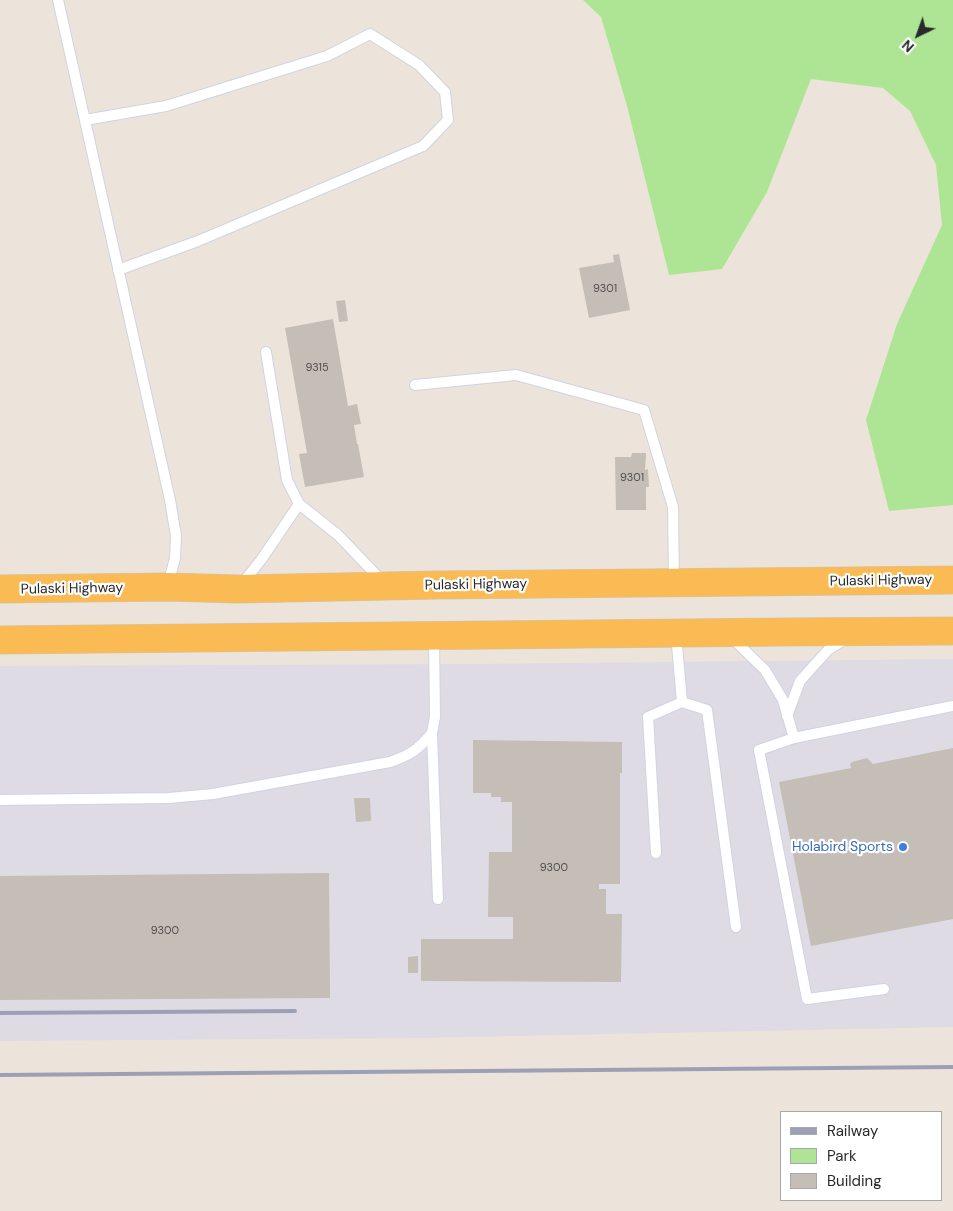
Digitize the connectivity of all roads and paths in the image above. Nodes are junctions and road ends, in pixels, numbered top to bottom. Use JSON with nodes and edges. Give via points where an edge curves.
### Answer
{"nodes":[{"id":1,"x":58,"y":0,"type":"edge"},
{"id":2,"x":85,"y":120,"type":"junction"},
{"id":3,"x":118,"y":270,"type":"junction"},
{"id":4,"x":266,"y":352,"type":"dead end"},
{"id":5,"x":416,"y":385,"type":"dead end"},
{"id":6,"x":299,"y":504,"type":"junction"},
{"id":7,"x":953,"y":580,"type":"edge"},
{"id":8,"x":674,"y":583,"type":"junction"},
{"id":9,"x":387,"y":586,"type":"junction"},
{"id":10,"x":168,"y":588,"type":"junction"},
{"id":11,"x":0,"y":589,"type":"edge"},
{"id":12,"x":238,"y":589,"type":"junction"},
{"id":13,"x":856,"y":631,"type":"junction"},
{"id":14,"x":953,"y":631,"type":"edge"},
{"id":15,"x":726,"y":632,"type":"junction"},
{"id":16,"x":676,"y":633,"type":"junction"},
{"id":17,"x":434,"y":635,"type":"junction"},
{"id":18,"x":0,"y":640,"type":"edge"},
{"id":19,"x":682,"y":702,"type":"junction"},
{"id":20,"x":953,"y":706,"type":"edge"},
{"id":21,"x":787,"y":716,"type":"junction"},
{"id":22,"x":432,"y":733,"type":"junction"},
{"id":23,"x":794,"y":738,"type":"junction"},
{"id":24,"x":0,"y":800,"type":"edge"},
{"id":25,"x":656,"y":853,"type":"dead end"},
{"id":26,"x":438,"y":899,"type":"dead end"},
{"id":27,"x":736,"y":927,"type":"dead end"},
{"id":28,"x":884,"y":989,"type":"dead end"}],
"edges":[{"from":1,"to":2,"type":"lane"},
{"from":2,"to":3,"type":"lane"},
{"from":2,"to":3,"type":"lane","via":[[166,106],[327,56],[370,34],[419,65],[445,92],[448,120],[423,146],[198,241]]},
{"from":3,"to":10,"type":"lane","via":[[176,536]]},
{"from":4,"to":6,"type":"lane","via":[[287,480]]},
{"from":5,"to":8,"type":"lane","via":[[516,375],[644,410],[673,507]]},
{"from":6,"to":9,"type":"lane","via":[[338,535]]},
{"from":6,"to":12,"type":"lane"},
{"from":7,"to":8,"type":"highway","name":"Pulaski Highway"},
{"from":8,"to":9,"type":"highway","name":"Pulaski Highway"},
{"from":9,"to":12,"type":"highway","name":"Pulaski Highway"},
{"from":10,"to":11,"type":"highway","name":"Pulaski Highway"},
{"from":10,"to":12,"type":"highway","name":"Pulaski Highway"},
{"from":13,"to":14,"type":"highway"},
{"from":13,"to":15,"type":"highway"},
{"from":13,"to":21,"type":"lane","via":[[828,650],[800,681]]},
{"from":15,"to":16,"type":"highway"},
{"from":15,"to":21,"type":"lane","via":[[765,670],[783,700]]},
{"from":16,"to":17,"type":"highway"},
{"from":16,"to":19,"type":"lane"},
{"from":17,"to":18,"type":"highway"},
{"from":17,"to":22,"type":"lane","via":[[435,717]]},
{"from":19,"to":25,"type":"lane","via":[[648,717]]},
{"from":19,"to":27,"type":"lane","via":[[707,710]]},
{"from":20,"to":23,"type":"lane"},
{"from":21,"to":23,"type":"lane"},
{"from":22,"to":24,"type":"lane","via":[[422,746],[390,762],[213,794],[169,798]]},
{"from":22,"to":26,"type":"lane"},
{"from":23,"to":28,"type":"lane","via":[[759,750],[807,998]]}]}
